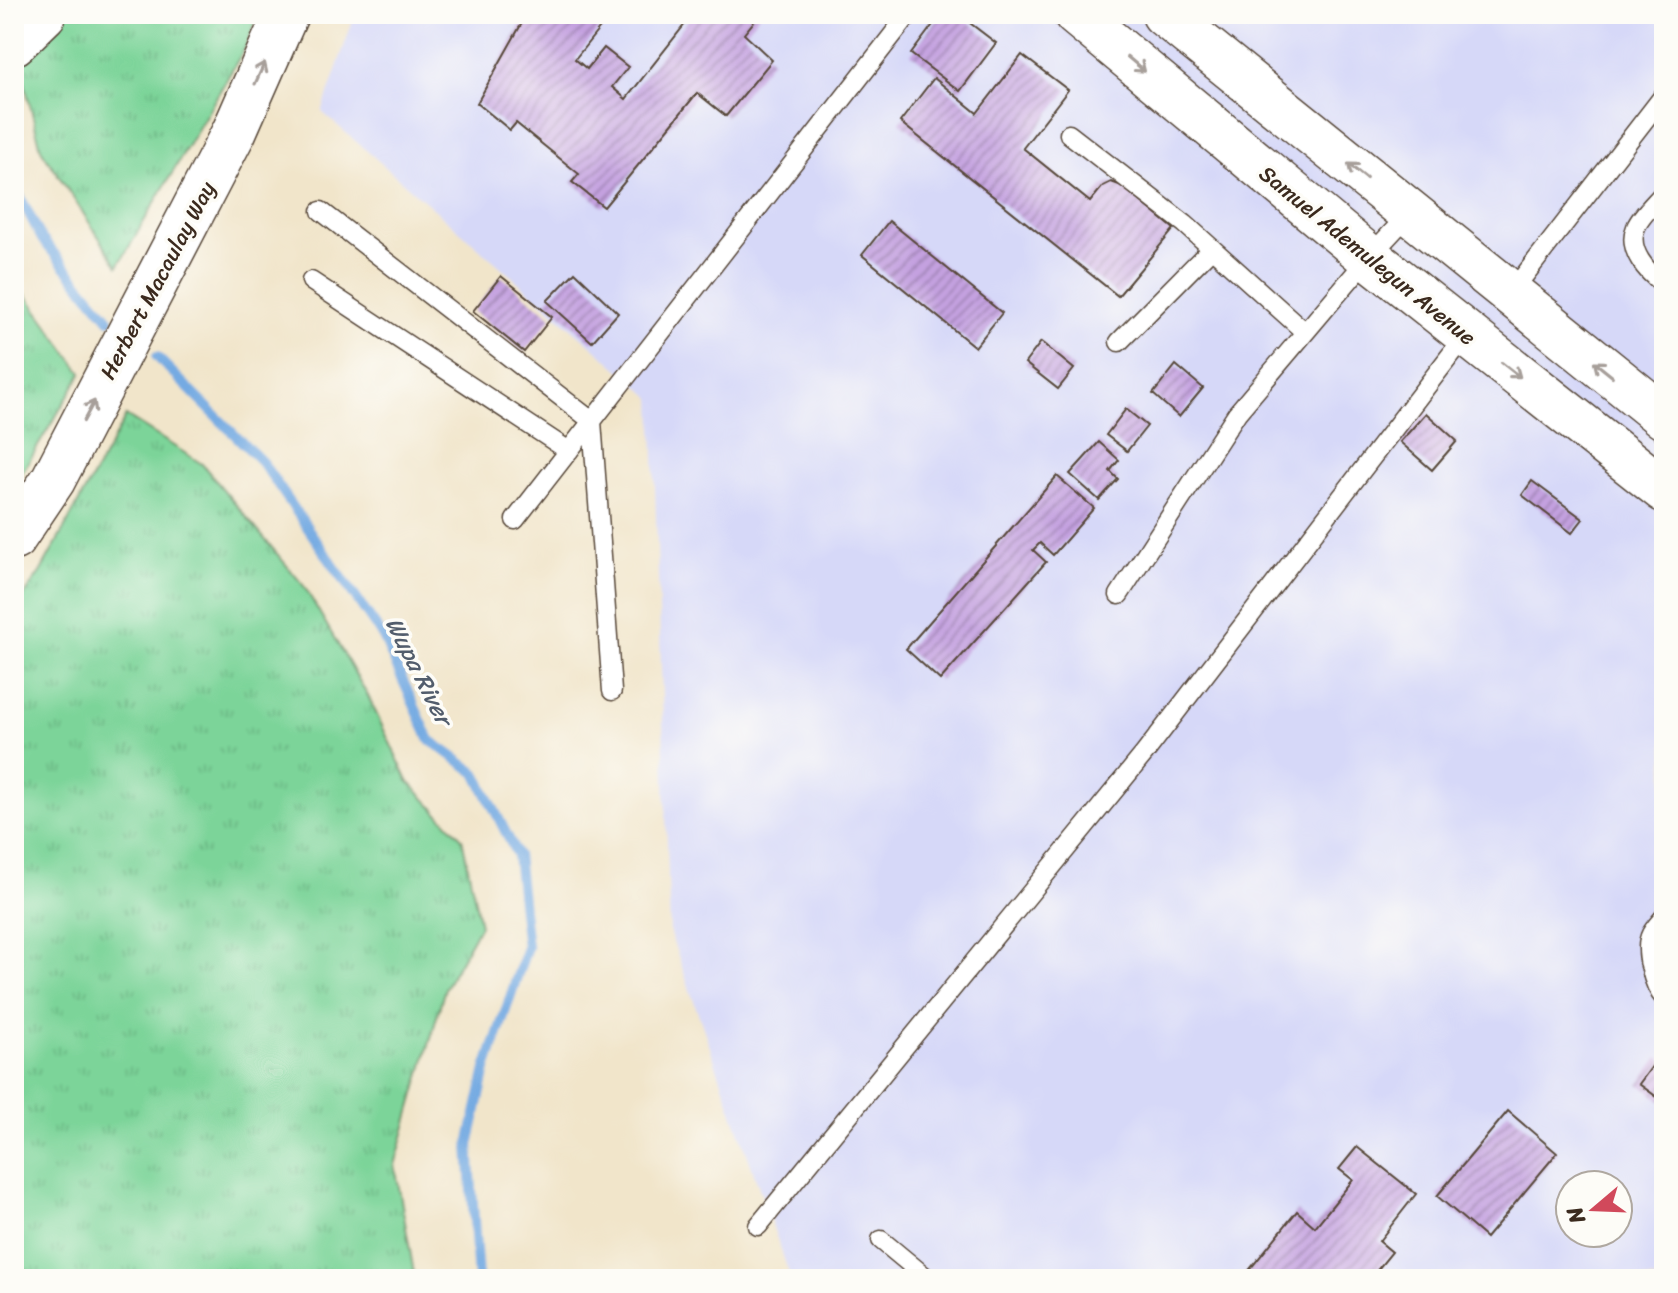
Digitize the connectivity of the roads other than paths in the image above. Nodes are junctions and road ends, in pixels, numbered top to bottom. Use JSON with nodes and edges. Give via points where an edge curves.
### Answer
{"nodes":[{"id":1,"x":44,"y":14,"type":"edge"},
{"id":2,"x":286,"y":14,"type":"edge"},
{"id":3,"x":909,"y":14,"type":"edge"},
{"id":4,"x":1076,"y":14,"type":"edge"},
{"id":5,"x":1164,"y":14,"type":"edge"},
{"id":6,"x":14,"y":43,"type":"edge"},
{"id":7,"x":1664,"y":95,"type":"edge"},
{"id":8,"x":1069,"y":134,"type":"dead end"},
{"id":9,"x":1664,"y":192,"type":"edge"},
{"id":10,"x":321,"y":211,"type":"dead end"},
{"id":11,"x":1410,"y":213,"type":"junction"},
{"id":12,"x":1212,"y":248,"type":"junction"},
{"id":13,"x":1369,"y":257,"type":"junction"},
{"id":14,"x":311,"y":281,"type":"dead end"},
{"id":15,"x":1664,"y":285,"type":"edge"},
{"id":16,"x":1510,"y":294,"type":"junction"},
{"id":17,"x":1305,"y":332,"type":"junction"},
{"id":18,"x":1466,"y":335,"type":"junction"},
{"id":19,"x":1119,"y":342,"type":"dead end"},
{"id":20,"x":1664,"y":417,"type":"edge"},
{"id":21,"x":592,"y":421,"type":"junction"},
{"id":22,"x":569,"y":451,"type":"junction"},
{"id":23,"x":1664,"y":490,"type":"edge"},
{"id":24,"x":515,"y":520,"type":"dead end"},
{"id":25,"x":14,"y":538,"type":"edge"},
{"id":26,"x":1119,"y":595,"type":"dead end"},
{"id":27,"x":612,"y":691,"type":"dead end"},
{"id":28,"x":1664,"y":917,"type":"edge"},
{"id":29,"x":1664,"y":998,"type":"edge"},
{"id":30,"x":758,"y":1226,"type":"dead end"},
{"id":31,"x":881,"y":1240,"type":"dead end"},
{"id":32,"x":928,"y":1279,"type":"edge"}],
"edges":[{"from":1,"to":6,"type":"main road"},
{"from":25,"to":2,"type":"main road","name":"Herbert Macaulay Way","one_way":true,"via":[[53,480],[234,132]]},
{"from":3,"to":21,"type":"lane"},
{"from":4,"to":13,"type":"main road","name":"Samuel Ademulegun Avenue","one_way":true},
{"from":11,"to":5,"type":"main road","one_way":true},
{"from":7,"to":16,"type":"lane"},
{"from":8,"to":12,"type":"lane"},
{"from":9,"to":15,"type":"lane","via":[[1635,228],[1641,260]]},
{"from":10,"to":21,"type":"lane"},
{"from":11,"to":13,"type":"lane"},
{"from":11,"to":16,"type":"main road"},
{"from":12,"to":17,"type":"lane"},
{"from":12,"to":19,"type":"lane"},
{"from":13,"to":17,"type":"lane"},
{"from":13,"to":18,"type":"main road","name":"Samuel Ademulegun Avenue"},
{"from":14,"to":22,"type":"lane"},
{"from":20,"to":16,"type":"main road","one_way":true},
{"from":17,"to":26,"type":"lane","via":[[1237,413]]},
{"from":18,"to":23,"type":"main road","name":"Samuel Ademulegun Avenue","one_way":true},
{"from":18,"to":30,"type":"lane","via":[[1144,754]]},
{"from":21,"to":22,"type":"lane"},
{"from":21,"to":27,"type":"lane"},
{"from":22,"to":24,"type":"lane"},
{"from":28,"to":29,"type":"lane","via":[[1649,936],[1649,956]]},
{"from":31,"to":32,"type":"lane"}]}
